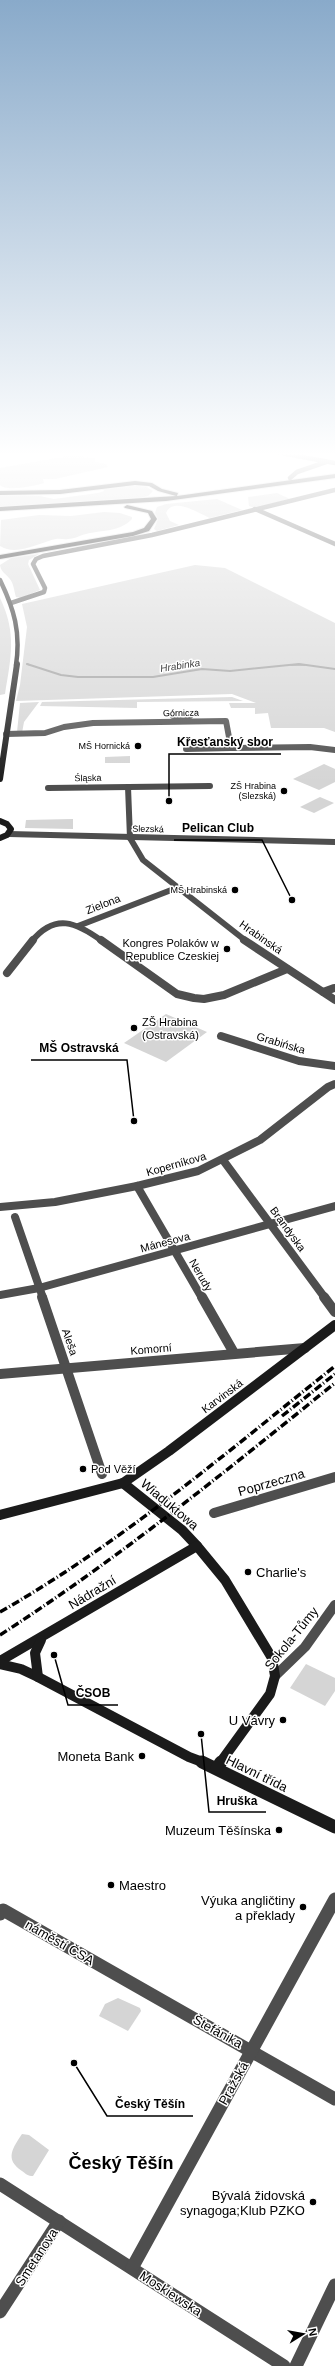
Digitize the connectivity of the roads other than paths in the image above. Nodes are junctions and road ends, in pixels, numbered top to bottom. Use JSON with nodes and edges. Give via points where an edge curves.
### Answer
{"nodes":[{"id":1,"x":34,"y":562,"type":"edge"},
{"id":2,"x":0,"y":580,"type":"edge"},
{"id":3,"x":11,"y":603,"type":"junction"},
{"id":4,"x":173,"y":716,"type":"dead end"},
{"id":5,"x":226,"y":721,"type":"junction"},
{"id":6,"x":6,"y":734,"type":"junction"},
{"id":7,"x":230,"y":748,"type":"junction"},
{"id":8,"x":186,"y":749,"type":"dead end"},
{"id":9,"x":335,"y":750,"type":"edge"},
{"id":10,"x":0,"y":779,"type":"edge"},
{"id":11,"x":210,"y":786,"type":"dead end"},
{"id":12,"x":128,"y":787,"type":"junction"},
{"id":13,"x":48,"y":788,"type":"dead end"},
{"id":14,"x":0,"y":821,"type":"edge"},
{"id":15,"x":9,"y":834,"type":"junction"},
{"id":16,"x":335,"y":835,"type":"edge"},
{"id":17,"x":0,"y":838,"type":"edge"},
{"id":18,"x":130,"y":838,"type":"junction"},
{"id":19,"x":326,"y":841,"type":"junction"},
{"id":20,"x":335,"y":842,"type":"edge"},
{"id":21,"x":179,"y":887,"type":"junction"},
{"id":22,"x":78,"y":926,"type":"junction"},
{"id":23,"x":287,"y":969,"type":"junction"},
{"id":24,"x":7,"y":972,"type":"dead end"},
{"id":25,"x":334,"y":988,"type":"edge"},
{"id":26,"x":323,"y":992,"type":"junction"},
{"id":27,"x":335,"y":1000,"type":"edge"},
{"id":28,"x":221,"y":1036,"type":"dead end"},
{"id":29,"x":335,"y":1066,"type":"edge"},
{"id":30,"x":335,"y":1084,"type":"edge"},
{"id":31,"x":223,"y":1160,"type":"junction"},
{"id":32,"x":137,"y":1186,"type":"junction"},
{"id":33,"x":335,"y":1206,"type":"edge"},
{"id":34,"x":0,"y":1207,"type":"edge"},
{"id":35,"x":16,"y":1217,"type":"dead end"},
{"id":36,"x":270,"y":1224,"type":"junction"},
{"id":37,"x":174,"y":1251,"type":"junction"},
{"id":38,"x":38,"y":1288,"type":"junction"},
{"id":39,"x":0,"y":1295,"type":"edge"},
{"id":40,"x":335,"y":1312,"type":"edge"},
{"id":41,"x":335,"y":1325,"type":"edge"},
{"id":42,"x":305,"y":1348,"type":"junction"},
{"id":43,"x":234,"y":1353,"type":"junction"},
{"id":44,"x":66,"y":1368,"type":"junction"},
{"id":45,"x":0,"y":1374,"type":"edge"},
{"id":46,"x":102,"y":1474,"type":"dead end"},
{"id":47,"x":335,"y":1477,"type":"edge"},
{"id":48,"x":123,"y":1483,"type":"junction"},
{"id":49,"x":214,"y":1513,"type":"dead end"},
{"id":50,"x":0,"y":1515,"type":"edge"},
{"id":51,"x":197,"y":1546,"type":"junction"},
{"id":52,"x":335,"y":1604,"type":"edge"},
{"id":53,"x":42,"y":1638,"type":"junction"},
{"id":54,"x":0,"y":1662,"type":"edge"},
{"id":55,"x":275,"y":1676,"type":"junction"},
{"id":56,"x":38,"y":1677,"type":"junction"},
{"id":57,"x":217,"y":1768,"type":"junction"},
{"id":58,"x":335,"y":1827,"type":"edge"},
{"id":59,"x":335,"y":1899,"type":"edge"},
{"id":60,"x":1,"y":1911,"type":"edge"},
{"id":61,"x":121,"y":1977,"type":"joint"},
{"id":62,"x":252,"y":2050,"type":"junction"},
{"id":63,"x":335,"y":2099,"type":"edge"},
{"id":64,"x":0,"y":2184,"type":"edge"},
{"id":65,"x":59,"y":2221,"type":"junction"},
{"id":66,"x":132,"y":2268,"type":"junction"},
{"id":67,"x":335,"y":2285,"type":"edge"},
{"id":68,"x":0,"y":2312,"type":"edge"},
{"id":69,"x":284,"y":2366,"type":"edge"},
{"id":70,"x":296,"y":2366,"type":"edge"}],
"edges":[{"from":1,"to":3,"type":"street","via":[[45,588],[44,592]]},
{"from":2,"to":3,"type":"street"},
{"from":3,"to":6,"type":"street","via":[[19,627],[19,647]]},
{"from":4,"to":5,"type":"street","via":[[226,716]]},
{"from":5,"to":6,"type":"street","name":"Górnicza","via":[[93,723],[45,733]]},
{"from":5,"to":7,"type":"street"},
{"from":6,"to":10,"type":"street"},
{"from":7,"to":8,"type":"street"},
{"from":7,"to":9,"type":"street","via":[[303,747]]},
{"from":11,"to":12,"type":"street","name":"Śląska"},
{"from":12,"to":13,"type":"street","name":"Śląska"},
{"from":12,"to":18,"type":"street"},
{"from":14,"to":15,"type":"street","via":[[10,826]]},
{"from":15,"to":17,"type":"street"},
{"from":15,"to":18,"type":"street","name":"Slezská"},
{"from":16,"to":19,"type":"street"},
{"from":18,"to":19,"type":"street","name":"Slezská"},
{"from":18,"to":21,"type":"street","via":[[143,860]]},
{"from":19,"to":20,"type":"street","name":"Slezská"},
{"from":21,"to":22,"type":"street","name":"Zielona"},
{"from":21,"to":23,"type":"street","name":"Hrabinská","via":[[236,934]]},
{"from":22,"to":23,"type":"street","name":"Zielona","via":[[89,931],[177,994],[203,999],[224,994]]},
{"from":22,"to":24,"type":"street","via":[[68,922],[48,923]]},
{"from":23,"to":26,"type":"street","name":"Hrabinská"},
{"from":25,"to":26,"type":"street"},
{"from":26,"to":27,"type":"street","name":"Hrabinská"},
{"from":28,"to":29,"type":"street","name":"Grabińska","via":[[299,1061]]},
{"from":30,"to":31,"type":"street","name":"Koperníkova","via":[[260,1140]]},
{"from":31,"to":32,"type":"street","name":"Koperníkova","via":[[198,1171]]},
{"from":31,"to":36,"type":"street","name":"Brandyska"},
{"from":32,"to":34,"type":"street","name":"Koperníkova","via":[[55,1202]]},
{"from":32,"to":37,"type":"street","name":"Nerudy"},
{"from":33,"to":36,"type":"street","name":"Mánesova"},
{"from":35,"to":38,"type":"street","name":"Aleša"},
{"from":36,"to":37,"type":"street","name":"Mánesova"},
{"from":36,"to":40,"type":"street","name":"Brandyska"},
{"from":37,"to":38,"type":"street","name":"Mánesova"},
{"from":37,"to":43,"type":"street","name":"Nerudy"},
{"from":38,"to":39,"type":"street","name":"Mánesova"},
{"from":38,"to":44,"type":"street","name":"Aleša"},
{"from":41,"to":42,"type":"street","name":"Karvinská"},
{"from":42,"to":43,"type":"street","name":"Komorní"},
{"from":42,"to":48,"type":"street","name":"Karvinská"},
{"from":43,"to":44,"type":"street","name":"Komorní"},
{"from":44,"to":45,"type":"street","name":"Komorní"},
{"from":44,"to":46,"type":"street","name":"Aleša"},
{"from":47,"to":49,"type":"street","name":"Poprzeczna"},
{"from":48,"to":50,"type":"street","name":"Wiaduktowa"},
{"from":48,"to":51,"type":"street","name":"Wiaduktowa","via":[[182,1530]]},
{"from":51,"to":53,"type":"street","name":"Nádražní"},
{"from":51,"to":55,"type":"street","name":"Wiaduktowa","via":[[225,1580],[272,1658]]},
{"from":52,"to":55,"type":"street","name":"Sokola-Tůmy","via":[[305,1647]]},
{"from":53,"to":54,"type":"street","name":"Nádražní"},
{"from":53,"to":56,"type":"street","via":[[34,1652]]},
{"from":54,"to":56,"type":"street","name":"Hlavní třída"},
{"from":55,"to":57,"type":"street","name":"Sokola-Tůmy","via":[[270,1694]]},
{"from":56,"to":57,"type":"street","name":"Hlavní třída","via":[[189,1757]]},
{"from":57,"to":58,"type":"street","name":"Hlavní třída"},
{"from":59,"to":62,"type":"street","name":"Pražská"},
{"from":60,"to":61,"type":"street","name":"náměstí ČSA"},
{"from":61,"to":62,"type":"street","name":"Štefánika"},
{"from":62,"to":63,"type":"street","name":"Štefánika"},
{"from":62,"to":66,"type":"street","name":"Pražská"},
{"from":64,"to":65,"type":"street","name":"Moskiewska"},
{"from":65,"to":66,"type":"street","name":"Moskiewska"},
{"from":65,"to":68,"type":"street","name":"Smetanova"},
{"from":66,"to":69,"type":"street","name":"Moskiewska"},
{"from":67,"to":70,"type":"street"}]}
